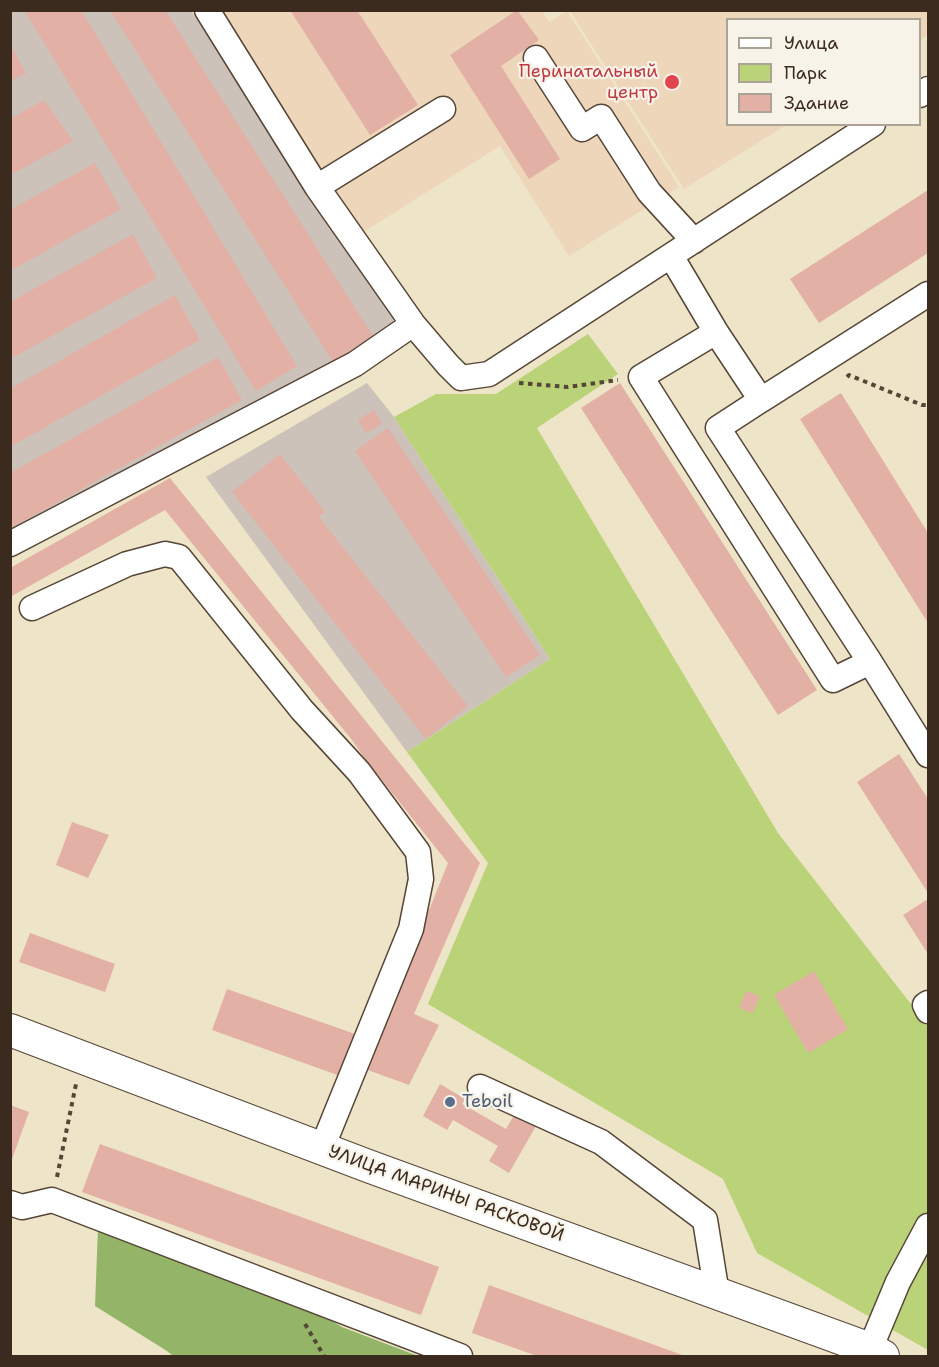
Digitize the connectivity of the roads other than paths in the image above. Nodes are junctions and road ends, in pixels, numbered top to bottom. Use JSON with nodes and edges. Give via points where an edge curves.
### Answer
{"nodes":[{"id":1,"x":207,"y":10,"type":"edge"},
{"id":2,"x":536,"y":58,"type":"dead end"},
{"id":3,"x":443,"y":109,"type":"dead end"},
{"id":4,"x":870,"y":126,"type":"edge"},
{"id":5,"x":317,"y":187,"type":"junction"},
{"id":6,"x":694,"y":241,"type":"junction"},
{"id":7,"x":671,"y":256,"type":"junction"},
{"id":8,"x":928,"y":294,"type":"edge"},
{"id":9,"x":413,"y":324,"type":"junction"},
{"id":10,"x":716,"y":332,"type":"junction"},
{"id":11,"x":761,"y":400,"type":"junction"},
{"id":12,"x":10,"y":544,"type":"edge"},
{"id":13,"x":32,"y":608,"type":"dead end"},
{"id":14,"x":870,"y":662,"type":"junction"},
{"id":15,"x":928,"y":756,"type":"edge"},
{"id":16,"x":928,"y":1003,"type":"edge"},
{"id":17,"x":928,"y":1011,"type":"edge"},
{"id":18,"x":10,"y":1030,"type":"edge"},
{"id":19,"x":480,"y":1087,"type":"dead end"},
{"id":20,"x":322,"y":1149,"type":"junction"},
{"id":21,"x":10,"y":1203,"type":"edge"},
{"id":22,"x":928,"y":1226,"type":"edge"},
{"id":23,"x":717,"y":1294,"type":"junction"},
{"id":24,"x":876,"y":1353,"type":"edge"},
{"id":25,"x":460,"y":1356,"type":"edge"}],
"edges":[{"from":1,"to":5,"type":"street"},
{"from":2,"to":6,"type":"street","via":[[582,129],[601,117],[649,192]]},
{"from":3,"to":5,"type":"street"},
{"from":4,"to":6,"type":"street"},
{"from":5,"to":9,"type":"street"},
{"from":6,"to":7,"type":"street"},
{"from":7,"to":9,"type":"street","via":[[489,374],[461,378]]},
{"from":7,"to":10,"type":"street"},
{"from":8,"to":11,"type":"street"},
{"from":9,"to":12,"type":"street","via":[[355,364]]},
{"from":10,"to":11,"type":"street"},
{"from":10,"to":14,"type":"street","via":[[641,377],[833,680]]},
{"from":11,"to":14,"type":"street","via":[[718,428]]},
{"from":13,"to":20,"type":"street","via":[[127,564],[165,554],[179,557],[302,710],[359,772],[418,852],[421,879],[411,928]]},
{"from":14,"to":15,"type":"street"},
{"from":16,"to":17,"type":"street"},
{"from":18,"to":20,"type":"main road","name":"УЛИЦА МАРИНЫ РАСКОВОЙ"},
{"from":19,"to":23,"type":"street","via":[[601,1142],[705,1220]]},
{"from":20,"to":23,"type":"main road","name":"УЛИЦА МАРИНЫ РАСКОВОЙ"},
{"from":21,"to":25,"type":"street","via":[[22,1207],[52,1200]]},
{"from":22,"to":24,"type":"street","via":[[898,1282]]},
{"from":23,"to":24,"type":"main road","name":"УЛИЦА МАРИНЫ РАСКОВОЙ"}]}
